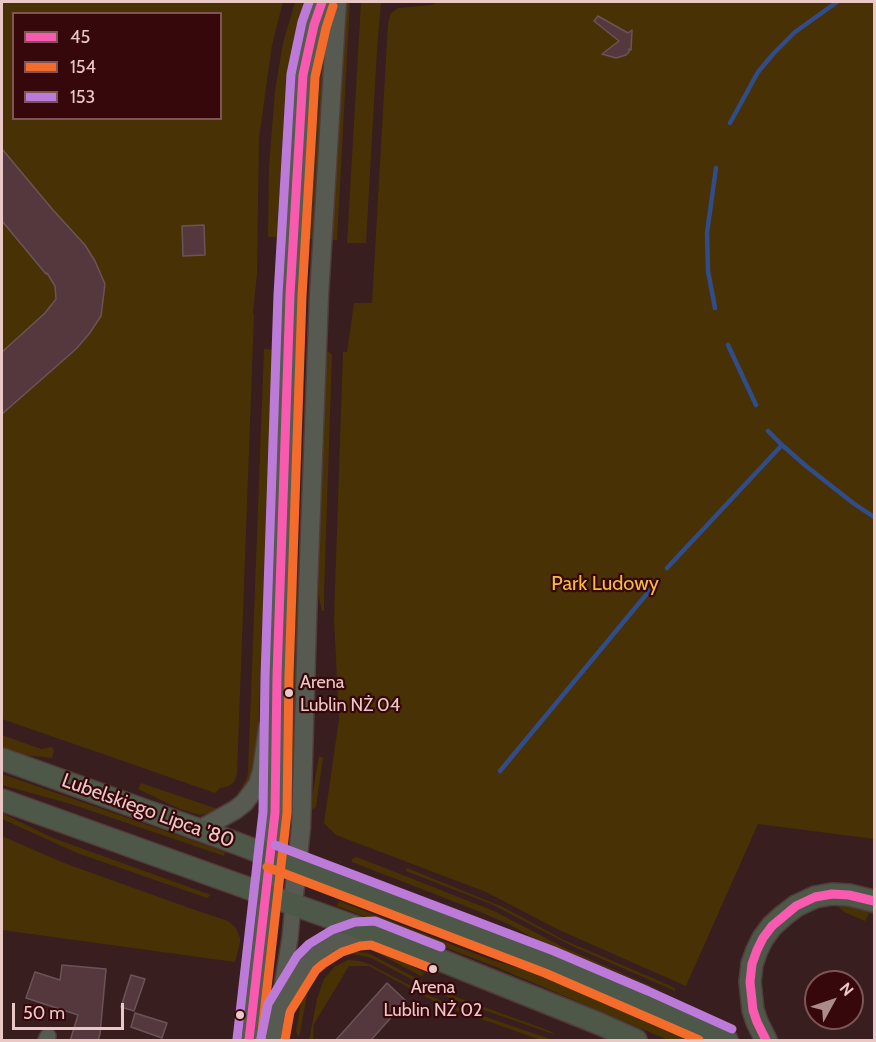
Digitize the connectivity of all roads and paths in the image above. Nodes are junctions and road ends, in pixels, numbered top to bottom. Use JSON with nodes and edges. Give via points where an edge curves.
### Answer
{"nodes":[{"id":1,"x":322,"y":2,"type":"edge"},
{"id":2,"x":337,"y":2,"type":"edge"},
{"id":3,"x":277,"y":676,"type":"junction"},
{"id":4,"x":2,"y":759,"type":"edge"},
{"id":5,"x":2,"y":800,"type":"edge"},
{"id":6,"x":200,"y":830,"type":"junction"},
{"id":7,"x":271,"y":856,"type":"junction"},
{"id":8,"x":297,"y":866,"type":"junction"},
{"id":9,"x":266,"y":895,"type":"junction"},
{"id":10,"x":874,"y":901,"type":"edge"},
{"id":11,"x":293,"y":904,"type":"junction"},
{"id":12,"x":373,"y":933,"type":"junction"},
{"id":13,"x":279,"y":1008,"type":"junction"},
{"id":14,"x":765,"y":1039,"type":"edge"},
{"id":15,"x":249,"y":1041,"type":"edge"},
{"id":16,"x":273,"y":1041,"type":"edge"},
{"id":17,"x":636,"y":1041,"type":"edge"},
{"id":18,"x":728,"y":1041,"type":"edge"}],
"edges":[{"from":1,"to":3,"type":"street","via":[[303,75],[290,295]]},
{"from":2,"to":8,"type":"street","via":[[319,305]]},
{"from":3,"to":6,"type":"street","via":[[258,784],[243,803]]},
{"from":3,"to":7,"type":"street"},
{"from":4,"to":6,"type":"main road","name":"Lubelskiego Lipca '80"},
{"from":5,"to":9,"type":"main road","name":"Lubelskiego Lipca '80"},
{"from":6,"to":7,"type":"main road","name":"Lubelskiego Lipca '80"},
{"from":7,"to":8,"type":"main road","name":"Lubelskiego Lipca '80"},
{"from":7,"to":9,"type":"street"},
{"from":8,"to":11,"type":"street"},
{"from":8,"to":18,"type":"main road","name":"Lubelskiego Lipca '80","via":[[549,962]]},
{"from":9,"to":11,"type":"main road","name":"Lubelskiego Lipca '80"},
{"from":9,"to":15,"type":"street"},
{"from":10,"to":14,"type":"main road","via":[[849,895],[815,897],[783,916],[763,938],[752,964],[750,982],[751,1000]]},
{"from":11,"to":12,"type":"main road","name":"Lubelskiego Lipca '80"},
{"from":11,"to":13,"type":"street"},
{"from":12,"to":13,"type":"street","via":[[337,941],[316,954]]},
{"from":12,"to":17,"type":"main road","name":"Lubelskiego Lipca '80"},
{"from":13,"to":16,"type":"street"}]}
